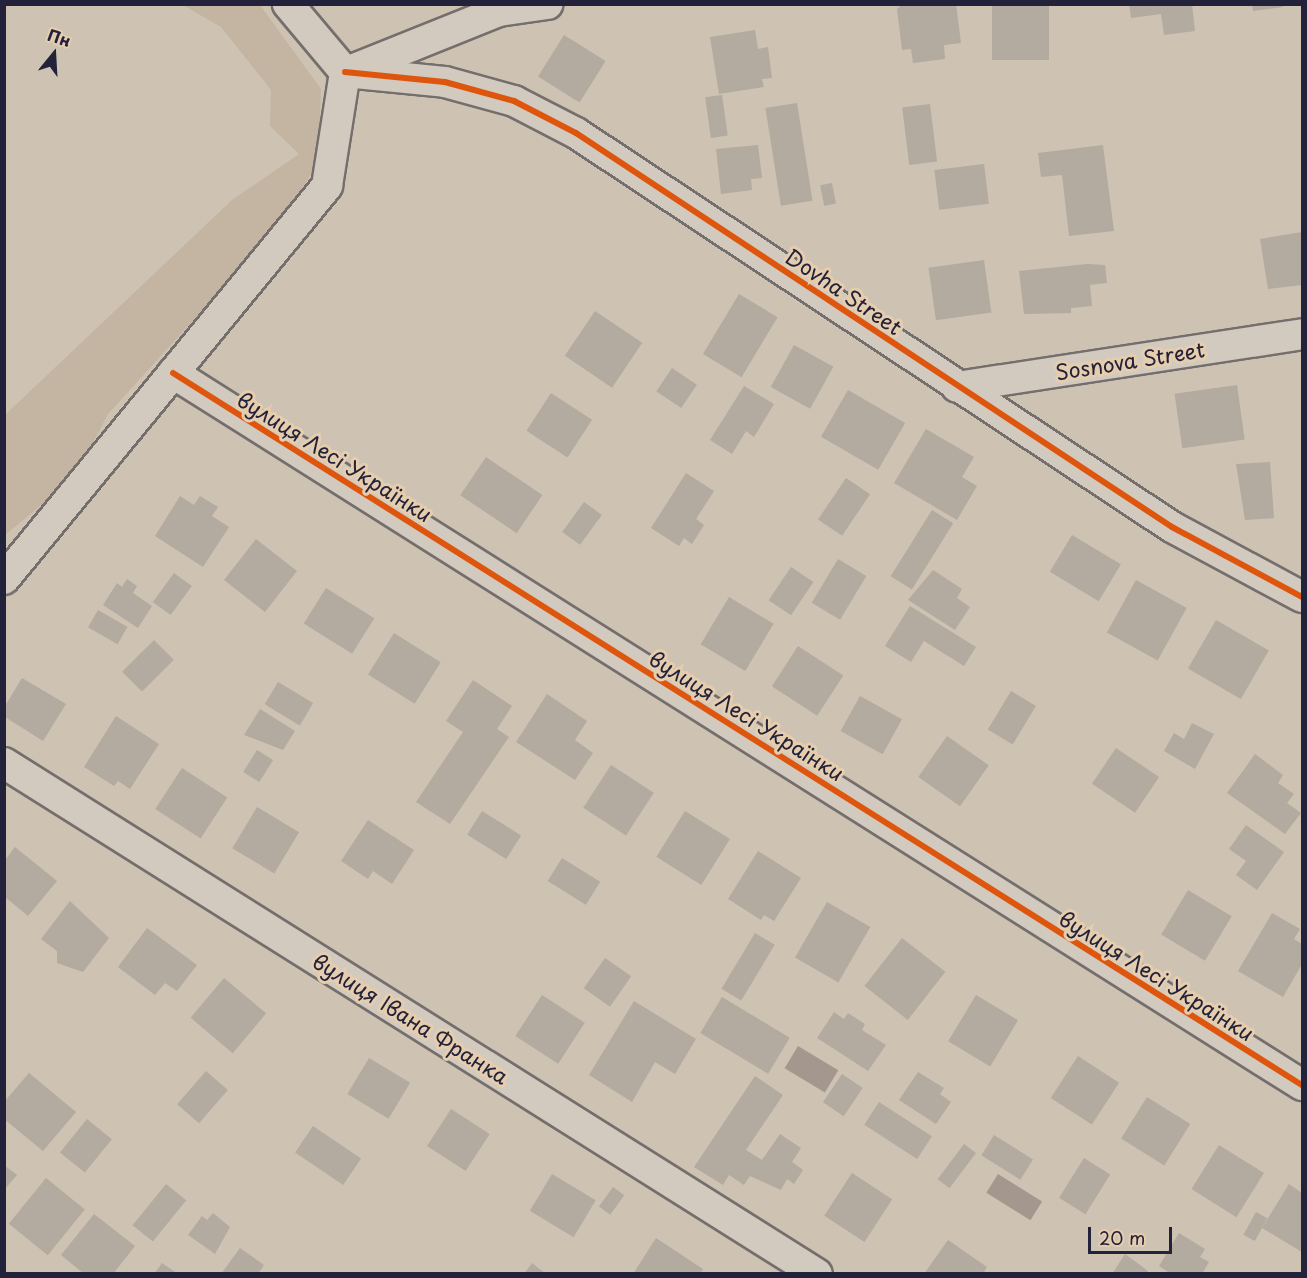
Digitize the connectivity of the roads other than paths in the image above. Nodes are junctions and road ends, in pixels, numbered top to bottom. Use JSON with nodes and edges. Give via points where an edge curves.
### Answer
{"nodes":[{"id":1,"x":288,"y":4,"type":"edge"},
{"id":2,"x":547,"y":4,"type":"edge"},
{"id":3,"x":345,"y":72,"type":"junction"},
{"id":4,"x":1302,"y":334,"type":"edge"},
{"id":5,"x":173,"y":373,"type":"junction"},
{"id":6,"x":957,"y":387,"type":"junction"},
{"id":7,"x":4,"y":579,"type":"edge"},
{"id":8,"x":1302,"y":597,"type":"edge"},
{"id":9,"x":4,"y":763,"type":"edge"},
{"id":10,"x":1302,"y":1085,"type":"edge"},
{"id":11,"x":817,"y":1274,"type":"edge"}],
"edges":[{"from":1,"to":3,"type":"street"},
{"from":2,"to":3,"type":"street","via":[[499,11]]},
{"from":3,"to":5,"type":"street","via":[[327,186]]},
{"from":3,"to":6,"type":"street","name":"Dovha Street","via":[[445,82],[514,101],[576,133]]},
{"from":4,"to":6,"type":"street","name":"Sosnova Street"},
{"from":5,"to":7,"type":"street"},
{"from":5,"to":10,"type":"street","name":"вулиця Лесі Українки"},
{"from":6,"to":8,"type":"street","name":"Dovha Street","via":[[1172,528]]},
{"from":9,"to":11,"type":"street","name":"вулиця Івана Франка"}]}
